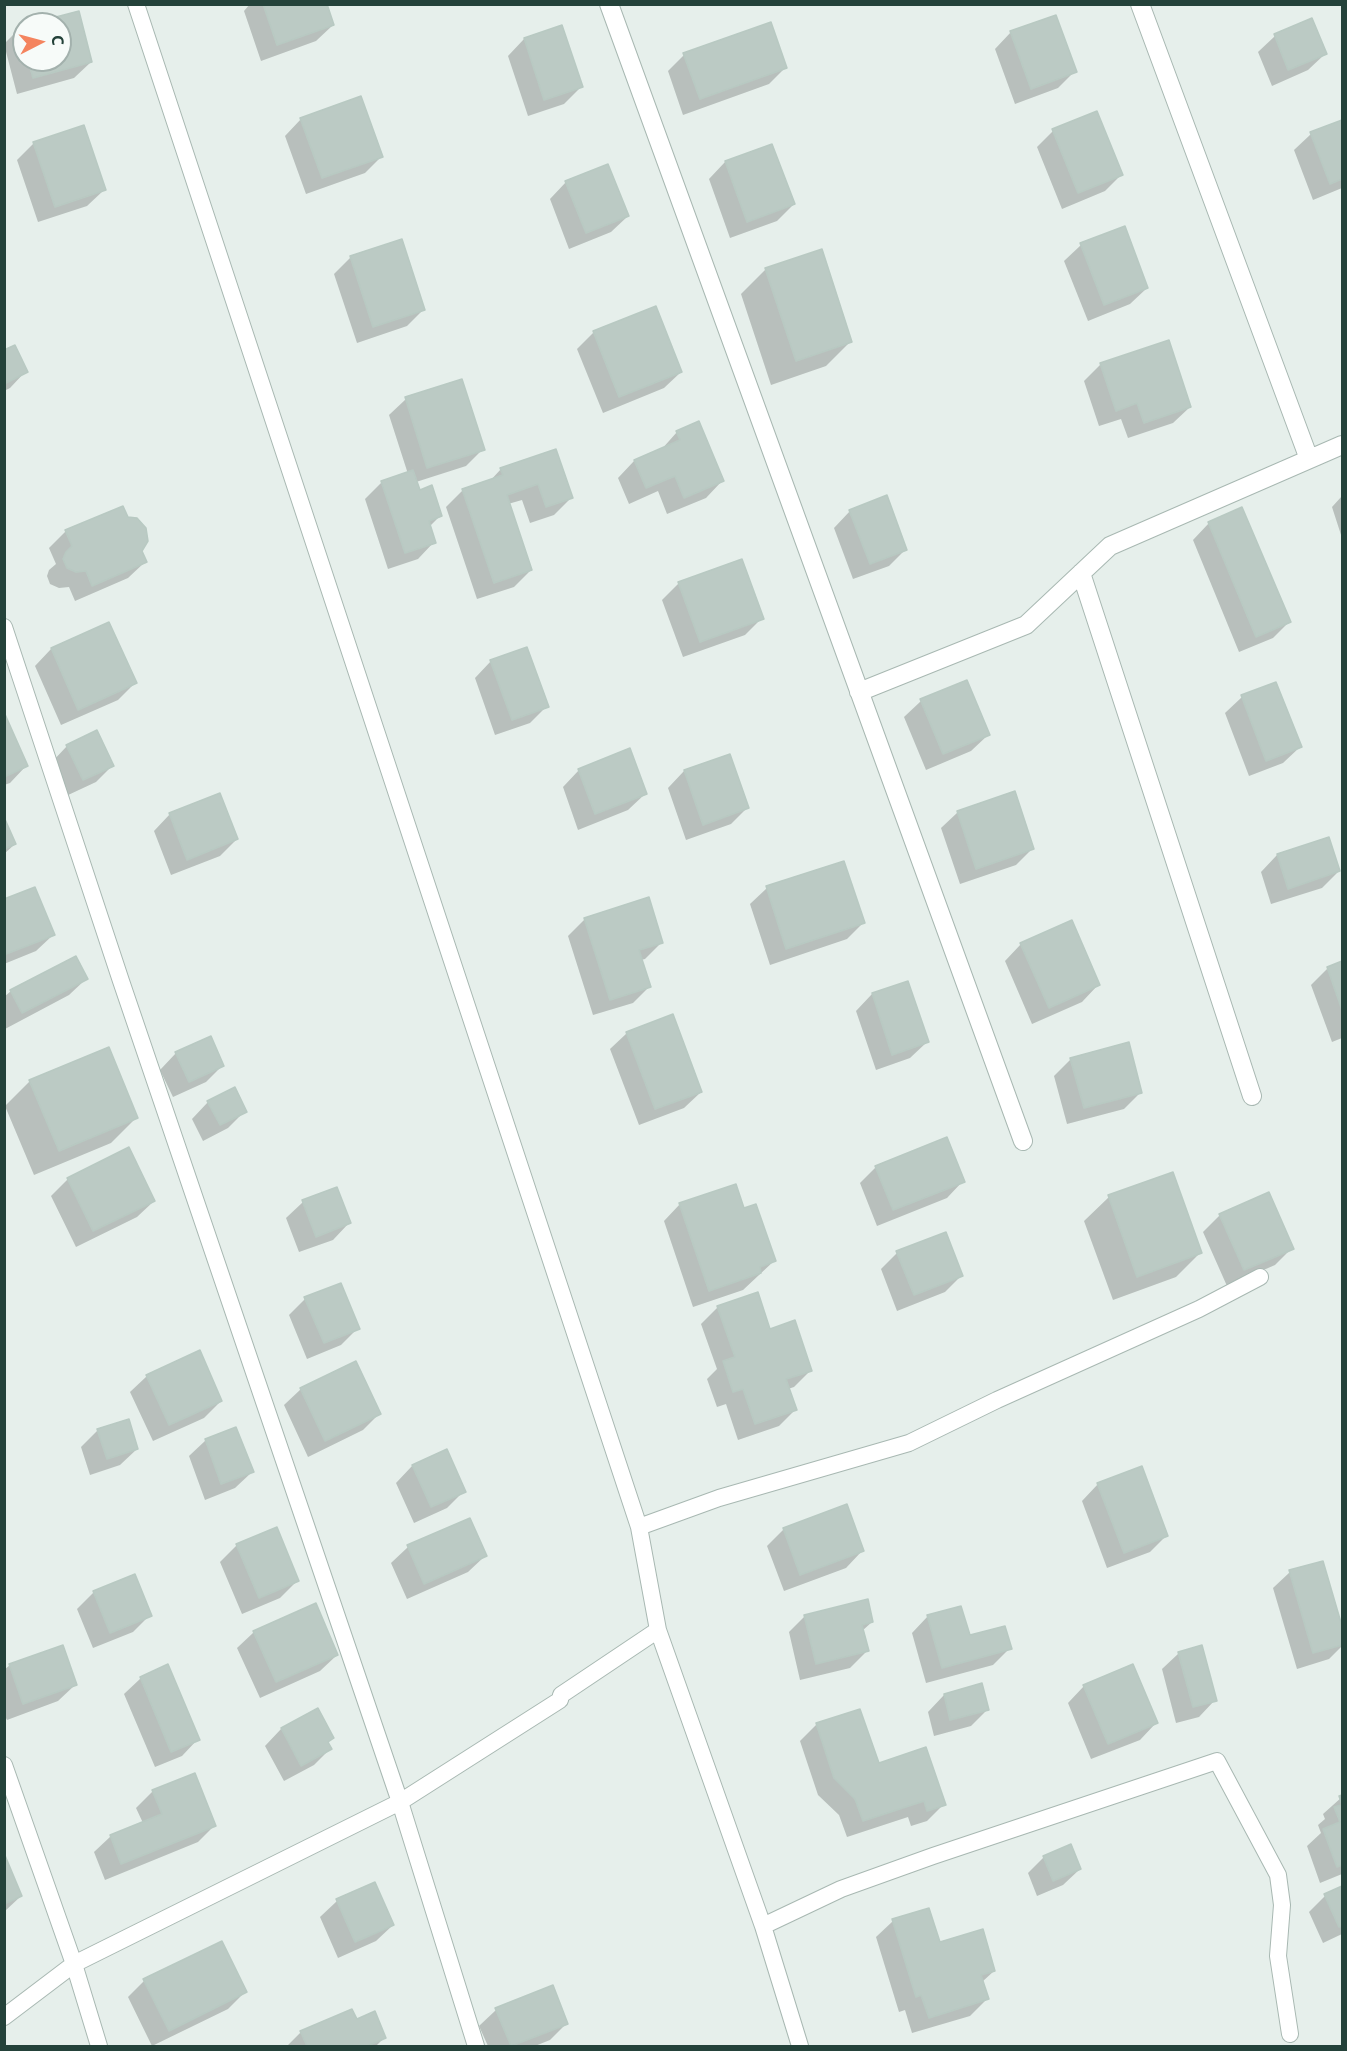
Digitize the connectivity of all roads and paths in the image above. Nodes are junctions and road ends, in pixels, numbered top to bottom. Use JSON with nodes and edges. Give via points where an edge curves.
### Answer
{"nodes":[{"id":1,"x":136,"y":4,"type":"edge"},
{"id":2,"x":609,"y":4,"type":"edge"},
{"id":3,"x":1140,"y":4,"type":"edge"},
{"id":4,"x":1342,"y":445,"type":"edge"},
{"id":5,"x":1309,"y":459,"type":"junction"},
{"id":6,"x":1081,"y":573,"type":"junction"},
{"id":7,"x":4,"y":627,"type":"edge"},
{"id":8,"x":859,"y":693,"type":"junction"},
{"id":9,"x":1252,"y":1096,"type":"dead end"},
{"id":10,"x":1023,"y":1141,"type":"dead end"},
{"id":11,"x":1260,"y":1277,"type":"dead end"},
{"id":12,"x":639,"y":1527,"type":"junction"},
{"id":13,"x":657,"y":1630,"type":"junction"},
{"id":14,"x":4,"y":1765,"type":"edge"},
{"id":15,"x":400,"y":1802,"type":"junction"},
{"id":16,"x":763,"y":1926,"type":"junction"},
{"id":17,"x":74,"y":1964,"type":"junction"},
{"id":18,"x":4,"y":2017,"type":"edge"},
{"id":19,"x":1290,"y":2034,"type":"dead end"},
{"id":20,"x":99,"y":2046,"type":"edge"},
{"id":21,"x":476,"y":2046,"type":"edge"},
{"id":22,"x":800,"y":2046,"type":"edge"}],
"edges":[{"from":1,"to":12,"type":"lane"},
{"from":2,"to":8,"type":"street"},
{"from":3,"to":5,"type":"street"},
{"from":4,"to":5,"type":"street"},
{"from":5,"to":6,"type":"street","via":[[1110,546]]},
{"from":6,"to":8,"type":"street","via":[[1026,625]]},
{"from":6,"to":9,"type":"street"},
{"from":7,"to":15,"type":"lane"},
{"from":8,"to":10,"type":"street"},
{"from":11,"to":12,"type":"lane","via":[[909,1443],[719,1498]]},
{"from":12,"to":13,"type":"lane"},
{"from":13,"to":15,"type":"lane","via":[[561,1695],[560,1700]]},
{"from":13,"to":16,"type":"lane"},
{"from":14,"to":17,"type":"lane"},
{"from":15,"to":17,"type":"lane"},
{"from":15,"to":21,"type":"lane"},
{"from":16,"to":19,"type":"lane","via":[[841,1889],[1217,1761],[1278,1875],[1282,1905],[1278,1956]]},
{"from":16,"to":22,"type":"lane"},
{"from":17,"to":18,"type":"lane"},
{"from":17,"to":20,"type":"lane"}]}
